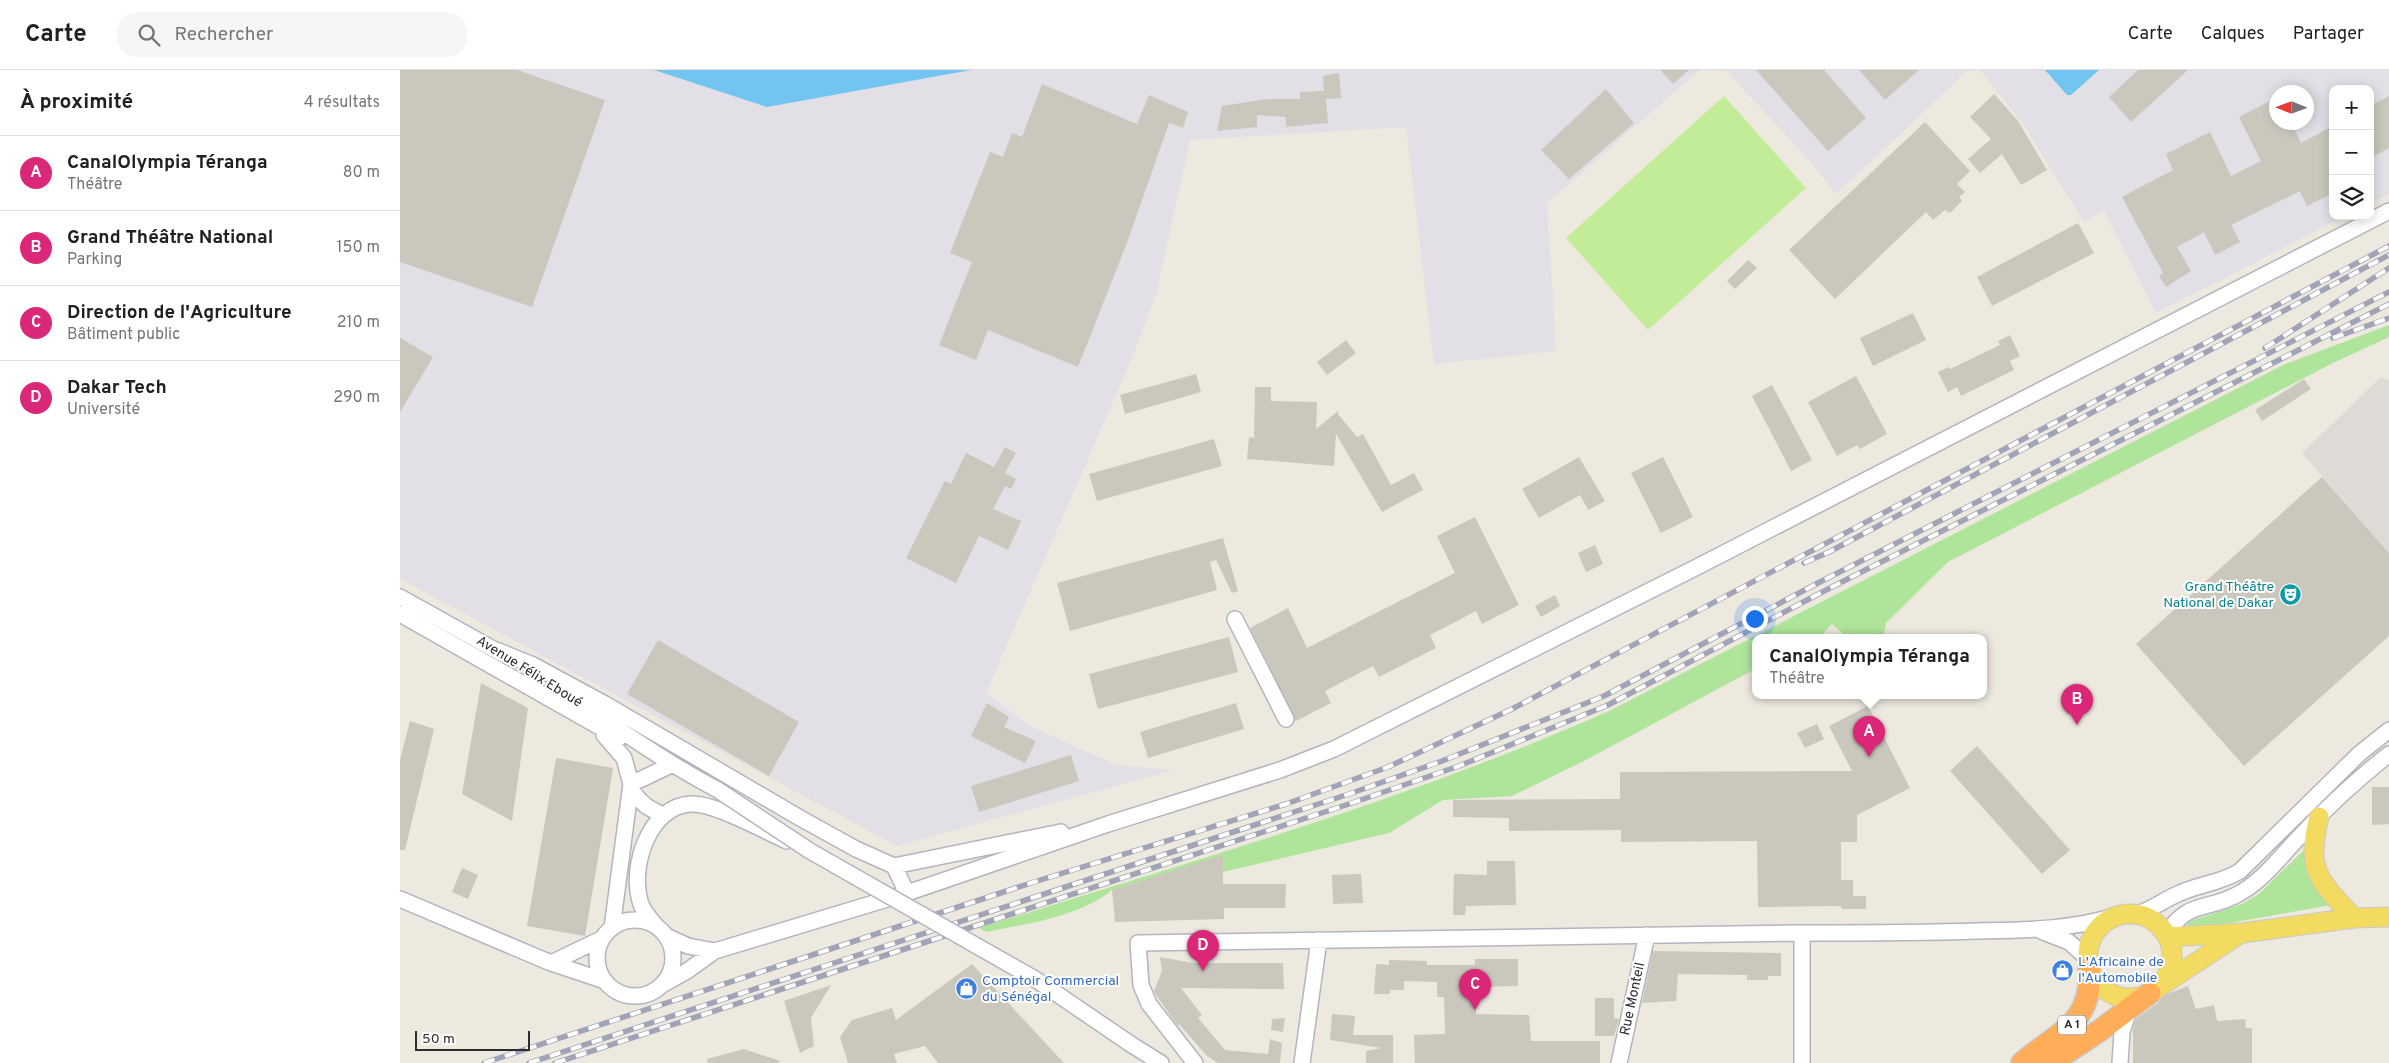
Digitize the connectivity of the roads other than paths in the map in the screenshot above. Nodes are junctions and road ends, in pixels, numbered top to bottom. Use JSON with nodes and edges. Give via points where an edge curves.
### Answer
{"nodes":[{"id":1,"x":2389,"y":211,"type":"edge"},
{"id":2,"x":400,"y":597,"type":"edge"},
{"id":3,"x":400,"y":614,"type":"edge"},
{"id":4,"x":1234,"y":619,"type":"dead end"},
{"id":5,"x":496,"y":650,"type":"junction"},
{"id":6,"x":1286,"y":719,"type":"dead end"},
{"id":7,"x":595,"y":726,"type":"junction"},
{"id":8,"x":2389,"y":730,"type":"edge"},
{"id":9,"x":654,"y":754,"type":"junction"},
{"id":10,"x":2389,"y":754,"type":"edge"},
{"id":11,"x":671,"y":765,"type":"junction"},
{"id":12,"x":631,"y":787,"type":"junction"},
{"id":13,"x":662,"y":814,"type":"junction"},
{"id":14,"x":2319,"y":817,"type":"junction"},
{"id":15,"x":1108,"y":824,"type":"junction"},
{"id":16,"x":810,"y":851,"type":"junction"},
{"id":17,"x":894,"y":866,"type":"junction"},
{"id":18,"x":907,"y":893,"type":"junction"},
{"id":19,"x":400,"y":899,"type":"edge"},
{"id":20,"x":2137,"y":914,"type":"junction"},
{"id":21,"x":2389,"y":917,"type":"edge"},
{"id":22,"x":2112,"y":918,"type":"junction"},
{"id":23,"x":2354,"y":918,"type":"junction"},
{"id":24,"x":2037,"y":930,"type":"junction"},
{"id":25,"x":661,"y":932,"type":"junction"},
{"id":26,"x":608,"y":933,"type":"junction"},
{"id":27,"x":1802,"y":933,"type":"junction"},
{"id":28,"x":2242,"y":933,"type":"junction"},
{"id":29,"x":1647,"y":936,"type":"junction"},
{"id":30,"x":2167,"y":936,"type":"junction"},
{"id":31,"x":1319,"y":940,"type":"junction"},
{"id":32,"x":714,"y":950,"type":"junction"},
{"id":33,"x":551,"y":964,"type":"junction"},
{"id":34,"x":2089,"y":964,"type":"junction"},
{"id":35,"x":605,"y":981,"type":"junction"},
{"id":36,"x":662,"y":985,"type":"junction"},
{"id":37,"x":2154,"y":990,"type":"junction"},
{"id":38,"x":2129,"y":1010,"type":"junction"},
{"id":39,"x":1132,"y":1045,"type":"junction"},
{"id":40,"x":1150,"y":1063,"type":"edge"},
{"id":41,"x":1161,"y":1063,"type":"edge"},
{"id":42,"x":1195,"y":1063,"type":"edge"},
{"id":43,"x":1302,"y":1063,"type":"edge"},
{"id":44,"x":1619,"y":1063,"type":"edge"},
{"id":45,"x":1802,"y":1063,"type":"edge"},
{"id":46,"x":2022,"y":1063,"type":"edge"},
{"id":47,"x":2051,"y":1063,"type":"edge"},
{"id":48,"x":2120,"y":1063,"type":"edge"}],
"edges":[{"from":1,"to":15,"type":"street","via":[[1685,573],[1334,749],[1280,770]]},
{"from":2,"to":5,"type":"street","name":"Avenue Félix Eboué"},
{"from":3,"to":7,"type":"street","name":"Avenue Félix Eboué"},
{"from":4,"to":6,"type":"street"},
{"from":5,"to":9,"type":"street","name":"Avenue Félix Eboué"},
{"from":5,"to":17,"type":"street","via":[[533,665],[605,704],[800,818]]},
{"from":7,"to":9,"type":"street","name":"Avenue Félix Eboué"},
{"from":7,"to":12,"type":"street","via":[[619,749]]},
{"from":8,"to":20,"type":"street","via":[[2359,754],[2240,871],[2171,897],[2151,910]]},
{"from":9,"to":11,"type":"street","name":"Avenue Félix Eboué"},
{"from":10,"to":14,"type":"street"},
{"from":11,"to":12,"type":"street"},
{"from":11,"to":16,"type":"street","name":"Avenue Félix Eboué","bridge":true,"via":[[718,790]]},
{"from":12,"to":13,"type":"street","via":[[646,806]]},
{"from":12,"to":26,"type":"street"},
{"from":13,"to":16,"type":"street","bridge":true,"via":[[692,804],[718,810]]},
{"from":13,"to":25,"type":"street","via":[[645,844],[638,881],[640,903]]},
{"from":14,"to":23,"type":"main road","via":[[2312,842],[2316,868],[2323,882]]},
{"from":14,"to":30,"type":"street","via":[[2254,884],[2231,898],[2189,910],[2176,920]]},
{"from":15,"to":17,"type":"street"},
{"from":15,"to":18,"type":"street"},
{"from":16,"to":39,"type":"street","bridge":true,"via":[[1036,979]]},
{"from":17,"to":18,"type":"street"},
{"from":18,"to":32,"type":"street"},
{"from":19,"to":33,"type":"street"},
{"from":20,"to":22,"type":"main road"},
{"from":20,"to":30,"type":"main road","via":[[2153,921]]},
{"from":21,"to":23,"type":"main road"},
{"from":22,"to":24,"type":"street"},
{"from":22,"to":34,"type":"main road","via":[[2094,934],[2088,951]]},
{"from":23,"to":28,"type":"main road"},
{"from":24,"to":27,"type":"street"},
{"from":24,"to":34,"type":"street","via":[[2069,942]]},
{"from":25,"to":26,"type":"street","via":[[644,921],[631,920]]},
{"from":25,"to":32,"type":"street","via":[[688,946]]},
{"from":25,"to":36,"type":"street","via":[[670,944],[673,961],[668,978]]},
{"from":26,"to":33,"type":"street"},
{"from":26,"to":35,"type":"street","via":[[597,958]]},
{"from":27,"to":29,"type":"street"},
{"from":27,"to":45,"type":"street"},
{"from":28,"to":30,"type":"main road"},
{"from":28,"to":37,"type":"main road"},
{"from":29,"to":31,"type":"street"},
{"from":29,"to":44,"type":"street","name":"Rue Monteil"},
{"from":30,"to":37,"type":"main road","via":[[2171,964]]},
{"from":31,"to":42,"type":"street","via":[[1138,943],[1141,985],[1149,1004]]},
{"from":31,"to":43,"type":"street"},
{"from":32,"to":36,"type":"street"},
{"from":33,"to":35,"type":"street"},
{"from":34,"to":37,"type":"main road","via":[[2098,984],[2113,995],[2132,998]]},
{"from":34,"to":46,"type":"highway","number":"A 1","via":[[2090,990],[2080,1015],[2062,1034]]},
{"from":35,"to":36,"type":"street","via":[[619,992],[633,996],[648,994]]},
{"from":37,"to":38,"type":"highway","number":"A 1"},
{"from":38,"to":47,"type":"highway","number":"A 1"},
{"from":38,"to":48,"type":"street","via":[[2122,1032]]},
{"from":39,"to":40,"type":"street"},
{"from":39,"to":41,"type":"street"}]}
